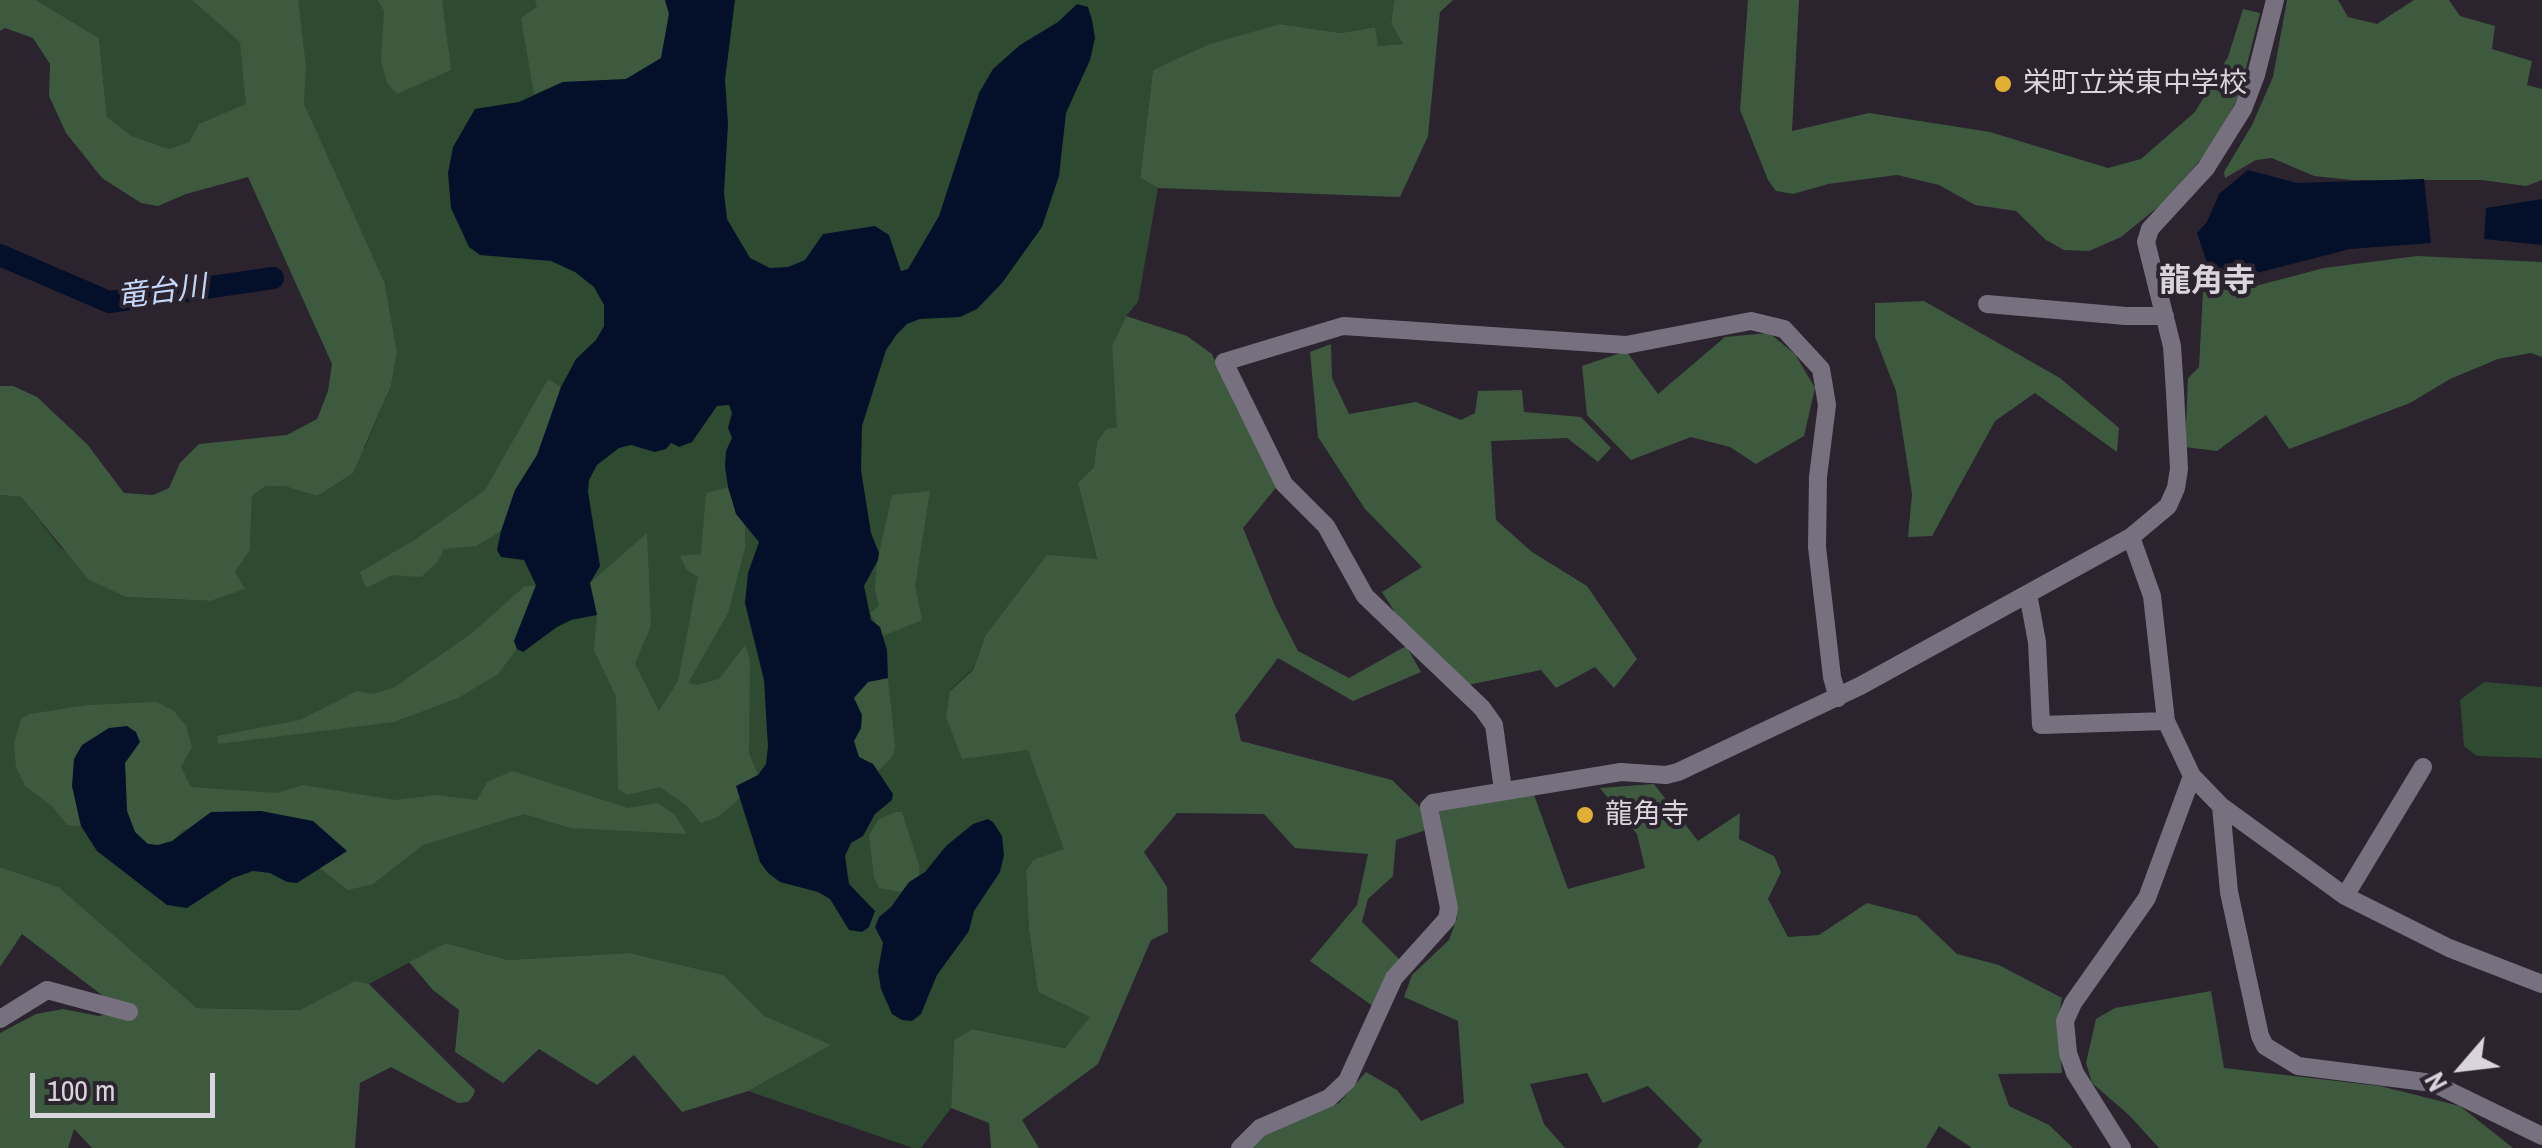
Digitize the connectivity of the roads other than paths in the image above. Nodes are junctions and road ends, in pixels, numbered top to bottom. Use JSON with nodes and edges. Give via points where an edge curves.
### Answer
{"nodes":[{"id":1,"x":2275,"y":0,"type":"edge"},
{"id":2,"x":1987,"y":304,"type":"dead end"},
{"id":3,"x":2165,"y":316,"type":"junction"},
{"id":4,"x":2130,"y":537,"type":"junction"},
{"id":5,"x":2028,"y":594,"type":"junction"},
{"id":6,"x":1838,"y":698,"type":"junction"},
{"id":7,"x":2166,"y":721,"type":"junction"},
{"id":8,"x":2424,"y":767,"type":"dead end"},
{"id":9,"x":2192,"y":776,"type":"junction"},
{"id":10,"x":1503,"y":790,"type":"junction"},
{"id":11,"x":2222,"y":806,"type":"junction"},
{"id":12,"x":2345,"y":896,"type":"junction"},
{"id":13,"x":2542,"y":984,"type":"edge"},
{"id":14,"x":129,"y":1012,"type":"dead end"},
{"id":15,"x":0,"y":1019,"type":"edge"},
{"id":16,"x":2542,"y":1136,"type":"edge"},
{"id":17,"x":1240,"y":1148,"type":"edge"},
{"id":18,"x":2122,"y":1148,"type":"edge"}],
"edges":[{"from":1,"to":3,"type":"street","via":[[2243,109],[2206,168],[2150,229],[2147,255]]},
{"from":2,"to":3,"type":"street"},
{"from":3,"to":4,"type":"street","via":[[2176,392],[2176,488],[2168,506]]},
{"from":4,"to":5,"type":"street"},
{"from":4,"to":7,"type":"street","via":[[2152,596]]},
{"from":5,"to":6,"type":"street"},
{"from":5,"to":7,"type":"street","via":[[2041,725]]},
{"from":6,"to":10,"type":"street","via":[[1678,772],[1620,772]]},
{"from":6,"to":10,"type":"street","via":[[1817,547],[1826,404],[1821,369],[1784,329],[1750,321],[1626,345],[1343,326],[1224,362],[1284,484],[1326,526],[1365,596],[1494,725]]},
{"from":7,"to":9,"type":"street"},
{"from":8,"to":12,"type":"street"},
{"from":9,"to":11,"type":"street"},
{"from":9,"to":18,"type":"street","via":[[2146,898],[2065,1021],[2075,1074]]},
{"from":10,"to":17,"type":"street","via":[[1429,808],[1447,920],[1394,978],[1347,1081],[1329,1098],[1260,1128]]},
{"from":11,"to":12,"type":"street"},
{"from":11,"to":16,"type":"street","via":[[2229,892],[2266,1046],[2298,1066],[2433,1083]]},
{"from":12,"to":13,"type":"street","via":[[2449,948]]},
{"from":14,"to":15,"type":"street","via":[[47,990]]}]}
